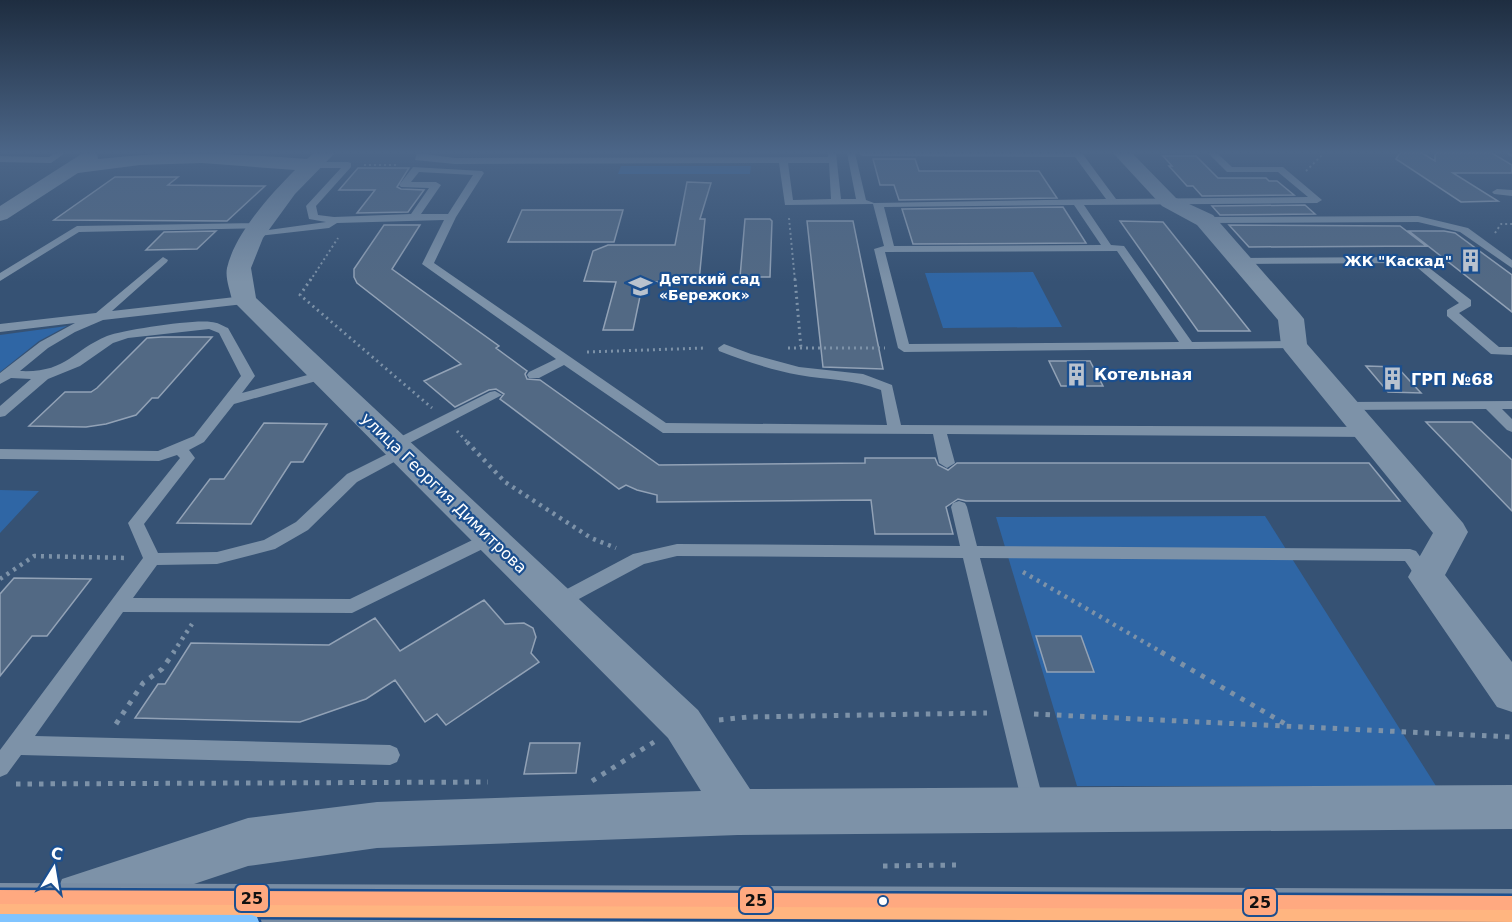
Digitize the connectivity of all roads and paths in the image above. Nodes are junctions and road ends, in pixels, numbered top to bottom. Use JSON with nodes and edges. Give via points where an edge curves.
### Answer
{"nodes":[{"id":1,"x":23,"y":196,"type":"edge"},
{"id":2,"x":286,"y":196,"type":"edge"},
{"id":3,"x":320,"y":196,"type":"edge"},
{"id":4,"x":429,"y":196,"type":"edge"},
{"id":5,"x":465,"y":196,"type":"edge"},
{"id":6,"x":787,"y":196,"type":"edge"},
{"id":7,"x":835,"y":196,"type":"edge"},
{"id":8,"x":861,"y":196,"type":"edge"},
{"id":9,"x":1109,"y":196,"type":"edge"},
{"id":10,"x":1163,"y":196,"type":"edge"},
{"id":11,"x":1312,"y":196,"type":"edge"},
{"id":12,"x":862,"y":201,"type":"junction"},
{"id":13,"x":836,"y":202,"type":"junction"},
{"id":14,"x":1077,"y":202,"type":"junction"},
{"id":15,"x":1113,"y":202,"type":"junction"},
{"id":16,"x":1169,"y":202,"type":"junction"},
{"id":17,"x":788,"y":203,"type":"junction"},
{"id":18,"x":878,"y":204,"type":"junction"},
{"id":19,"x":0,"y":215,"type":"edge"},
{"id":20,"x":414,"y":218,"type":"junction"},
{"id":21,"x":451,"y":218,"type":"junction"},
{"id":22,"x":334,"y":220,"type":"junction"},
{"id":23,"x":1205,"y":220,"type":"junction"},
{"id":24,"x":257,"y":230,"type":"junction"},
{"id":25,"x":1108,"y":248,"type":"junction"},
{"id":26,"x":890,"y":250,"type":"junction"},
{"id":27,"x":163,"y":260,"type":"dead end"},
{"id":28,"x":1240,"y":261,"type":"junction"},
{"id":29,"x":1512,"y":264,"type":"edge"},
{"id":30,"x":0,"y":278,"type":"edge"},
{"id":31,"x":244,"y":300,"type":"junction"},
{"id":32,"x":98,"y":318,"type":"junction"},
{"id":33,"x":0,"y":327,"type":"edge"},
{"id":34,"x":1294,"y":345,"type":"junction"},
{"id":35,"x":1188,"y":346,"type":"junction"},
{"id":36,"x":724,"y":348,"type":"dead end"},
{"id":37,"x":801,"y":348,"type":"dead end"},
{"id":38,"x":1512,"y":351,"type":"edge"},
{"id":39,"x":565,"y":360,"type":"junction"},
{"id":40,"x":322,"y":375,"type":"junction"},
{"id":41,"x":534,"y":375,"type":"dead end"},
{"id":42,"x":43,"y":376,"type":"junction"},
{"id":43,"x":4,"y":377,"type":"edge"},
{"id":44,"x":495,"y":395,"type":"dead end"},
{"id":45,"x":229,"y":401,"type":"junction"},
{"id":46,"x":1489,"y":405,"type":"junction"},
{"id":47,"x":1512,"y":405,"type":"edge"},
{"id":48,"x":1347,"y":406,"type":"junction"},
{"id":49,"x":0,"y":413,"type":"edge"},
{"id":50,"x":1512,"y":427,"type":"edge"},
{"id":51,"x":895,"y":429,"type":"junction"},
{"id":52,"x":939,"y":430,"type":"junction"},
{"id":53,"x":1369,"y":432,"type":"junction"},
{"id":54,"x":180,"y":448,"type":"junction"},
{"id":55,"x":398,"y":448,"type":"junction"},
{"id":56,"x":0,"y":454,"type":"edge"},
{"id":57,"x":947,"y":463,"type":"dead end"},
{"id":58,"x":959,"y":507,"type":"dead end"},
{"id":59,"x":491,"y":538,"type":"junction"},
{"id":60,"x":980,"y":552,"type":"junction"},
{"id":61,"x":152,"y":559,"type":"junction"},
{"id":62,"x":1426,"y":577,"type":"junction"},
{"id":63,"x":0,"y":579,"type":"edge"},
{"id":64,"x":558,"y":602,"type":"junction"},
{"id":65,"x":118,"y":605,"type":"junction"},
{"id":66,"x":204,"y":605,"type":"junction"},
{"id":67,"x":1512,"y":694,"type":"edge"},
{"id":68,"x":1011,"y":713,"type":"junction"},
{"id":69,"x":683,"y":724,"type":"junction"},
{"id":70,"x":1288,"y":726,"type":"junction"},
{"id":71,"x":1512,"y":737,"type":"edge"},
{"id":72,"x":18,"y":745,"type":"junction"},
{"id":73,"x":100,"y":748,"type":"junction"},
{"id":74,"x":390,"y":755,"type":"dead end"},
{"id":75,"x":0,"y":767,"type":"edge"},
{"id":76,"x":494,"y":782,"type":"dead end"},
{"id":77,"x":579,"y":782,"type":"dead end"},
{"id":78,"x":12,"y":784,"type":"dead end"},
{"id":79,"x":1512,"y":807,"type":"edge"},
{"id":80,"x":1035,"y":810,"type":"junction"},
{"id":81,"x":738,"y":812,"type":"junction"},
{"id":82,"x":956,"y":865,"type":"dead end"},
{"id":83,"x":883,"y":866,"type":"dead end"},
{"id":84,"x":22,"y":909,"type":"edge"},
{"id":85,"x":1512,"y":915,"type":"edge"}],
"edges":[{"from":1,"to":19,"type":"street"},
{"from":2,"to":24,"type":"street"},
{"from":3,"to":22,"type":"lane","via":[[311,206],[313,217]]},
{"from":4,"to":20,"type":"lane"},
{"from":5,"to":21,"type":"lane"},
{"from":6,"to":17,"type":"lane"},
{"from":7,"to":13,"type":"lane"},
{"from":8,"to":12,"type":"lane"},
{"from":9,"to":15,"type":"lane"},
{"from":10,"to":16,"type":"street"},
{"from":11,"to":16,"type":"lane","via":[[1317,200]]},
{"from":12,"to":13,"type":"lane"},
{"from":12,"to":18,"type":"lane"},
{"from":13,"to":17,"type":"lane"},
{"from":14,"to":15,"type":"lane"},
{"from":14,"to":18,"type":"lane"},
{"from":14,"to":25,"type":"lane"},
{"from":15,"to":16,"type":"lane"},
{"from":16,"to":23,"type":"street"},
{"from":17,"to":37,"type":"path"},
{"from":18,"to":26,"type":"lane"},
{"from":20,"to":21,"type":"lane"},
{"from":20,"to":22,"type":"lane"},
{"from":21,"to":39,"type":"lane","via":[[428,264]]},
{"from":22,"to":24,"type":"lane","via":[[329,225]]},
{"from":23,"to":28,"type":"street"},
{"from":23,"to":29,"type":"lane","via":[[1418,219],[1464,230]]},
{"from":24,"to":30,"type":"lane","via":[[77,229]]},
{"from":24,"to":31,"type":"street","via":[[239,269]]},
{"from":25,"to":26,"type":"lane"},
{"from":25,"to":35,"type":"lane","via":[[1120,248]]},
{"from":26,"to":35,"type":"lane","via":[[879,249],[904,348]]},
{"from":27,"to":32,"type":"lane"},
{"from":28,"to":34,"type":"street","via":[[1291,319]]},
{"from":28,"to":38,"type":"lane","via":[[1414,260],[1467,303],[1451,313],[1496,351]]},
{"from":31,"to":32,"type":"lane"},
{"from":31,"to":40,"type":"street","name":"улица Георгия Димитрова"},
{"from":32,"to":33,"type":"lane"},
{"from":32,"to":43,"type":"lane","via":[[44,345]]},
{"from":34,"to":35,"type":"lane"},
{"from":34,"to":48,"type":"street"},
{"from":36,"to":51,"type":"lane","via":[[799,371],[863,378],[887,388]]},
{"from":39,"to":41,"type":"lane"},
{"from":39,"to":51,"type":"lane","via":[[663,428]]},
{"from":40,"to":45,"type":"lane"},
{"from":40,"to":55,"type":"street","name":"улица Георгия Димитрова"},
{"from":42,"to":43,"type":"lane"},
{"from":42,"to":45,"type":"lane","via":[[126,334],[210,326],[224,331],[248,376]]},
{"from":42,"to":49,"type":"lane"},
{"from":44,"to":55,"type":"lane"},
{"from":45,"to":54,"type":"lane","via":[[199,439]]},
{"from":46,"to":47,"type":"lane"},
{"from":46,"to":48,"type":"lane"},
{"from":46,"to":50,"type":"lane"},
{"from":48,"to":53,"type":"street"},
{"from":51,"to":52,"type":"lane"},
{"from":52,"to":53,"type":"lane"},
{"from":52,"to":57,"type":"lane"},
{"from":53,"to":62,"type":"street","via":[[1451,532]]},
{"from":54,"to":56,"type":"lane","via":[[159,456]]},
{"from":54,"to":61,"type":"lane","via":[[188,458],[136,523]]},
{"from":55,"to":59,"type":"street","name":"улица Георгия Димитрова"},
{"from":55,"to":61,"type":"lane","via":[[352,478],[302,526],[268,545],[217,558]]},
{"from":58,"to":60,"type":"lane"},
{"from":59,"to":64,"type":"street","name":"улица Георгия Димитрова"},
{"from":59,"to":66,"type":"lane","via":[[352,606]]},
{"from":60,"to":62,"type":"lane","via":[[1410,555]]},
{"from":60,"to":64,"type":"lane","via":[[677,550],[639,558]]},
{"from":60,"to":68,"type":"lane"},
{"from":60,"to":70,"type":"path"},
{"from":61,"to":63,"type":"path","via":[[34,556]]},
{"from":61,"to":65,"type":"lane"},
{"from":62,"to":67,"type":"street"},
{"from":64,"to":69,"type":"street","name":"улица Георгия Димитрова"},
{"from":65,"to":66,"type":"lane"},
{"from":65,"to":72,"type":"lane"},
{"from":66,"to":73,"type":"path","via":[[162,669],[142,683]]},
{"from":68,"to":69,"type":"path","via":[[748,717]]},
{"from":68,"to":70,"type":"path"},
{"from":68,"to":80,"type":"lane"},
{"from":69,"to":77,"type":"path","via":[[590,782]]},
{"from":69,"to":81,"type":"street","name":"улица Георгия Димитрова"},
{"from":70,"to":71,"type":"path"},
{"from":72,"to":73,"type":"lane"},
{"from":72,"to":75,"type":"lane"},
{"from":73,"to":74,"type":"lane"},
{"from":76,"to":78,"type":"path"},
{"from":79,"to":80,"type":"street"},
{"from":80,"to":81,"type":"street"},
{"from":81,"to":84,"type":"street","via":[[377,825],[248,842]]},
{"from":82,"to":83,"type":"path"},
{"from":84,"to":85,"type":"main road"}]}
